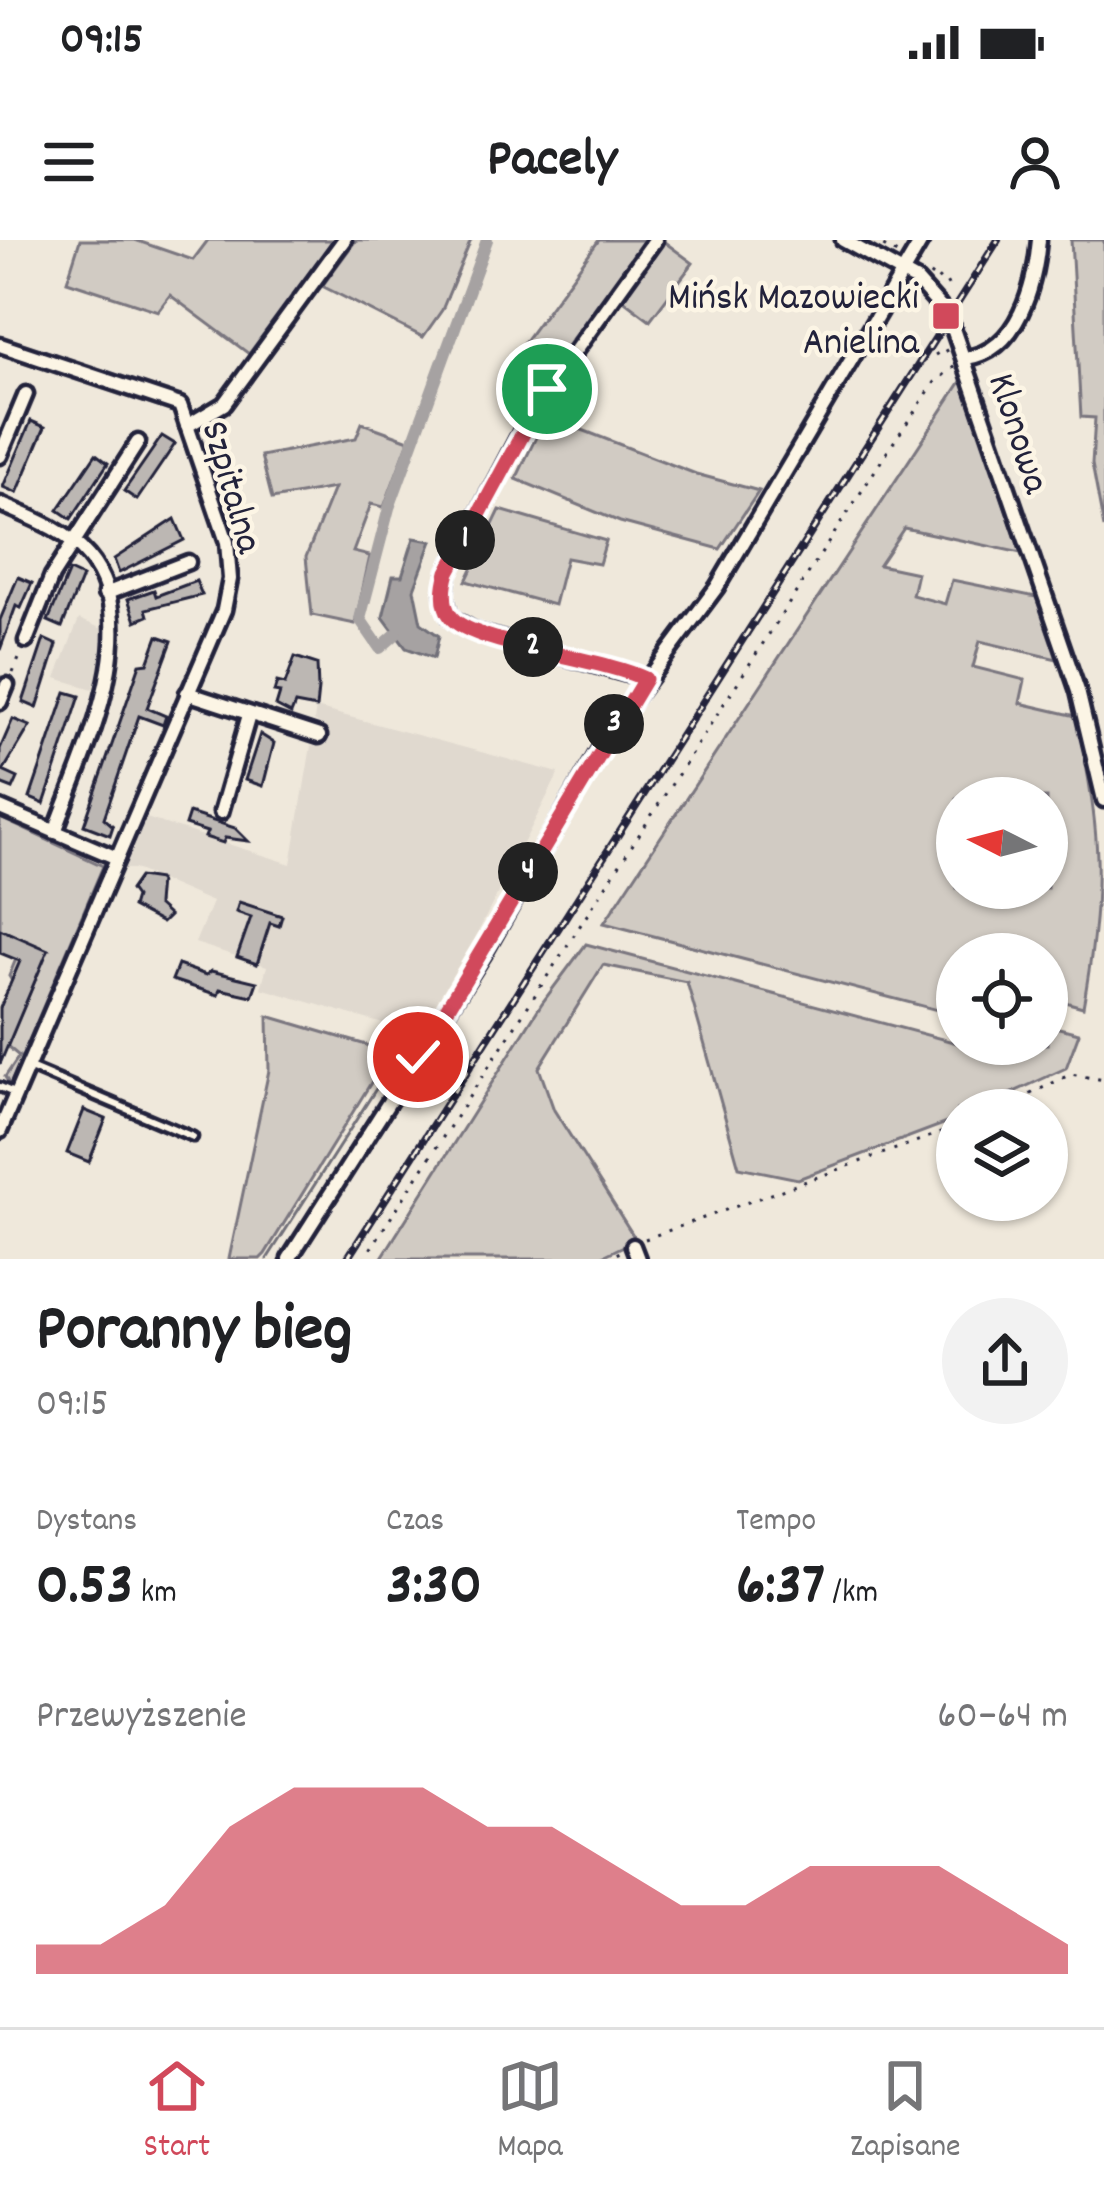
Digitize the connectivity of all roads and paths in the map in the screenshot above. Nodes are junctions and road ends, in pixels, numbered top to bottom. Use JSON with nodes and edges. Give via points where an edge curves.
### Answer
{"nodes":[{"id":1,"x":344,"y":240,"type":"edge"},
{"id":2,"x":655,"y":240,"type":"edge"},
{"id":3,"x":843,"y":240,"type":"edge"},
{"id":4,"x":873,"y":240,"type":"edge"},
{"id":5,"x":922,"y":240,"type":"edge"},
{"id":6,"x":1039,"y":240,"type":"edge"},
{"id":7,"x":900,"y":268,"type":"junction"},
{"id":8,"x":929,"y":278,"type":"dead end"},
{"id":9,"x":953,"y":281,"type":"dead end"},
{"id":10,"x":0,"y":345,"type":"edge"},
{"id":11,"x":934,"y":355,"type":"dead end"},
{"id":12,"x":966,"y":358,"type":"junction"},
{"id":13,"x":26,"y":394,"type":"dead end"},
{"id":14,"x":187,"y":426,"type":"junction"},
{"id":15,"x":139,"y":442,"type":"dead end"},
{"id":16,"x":0,"y":455,"type":"edge"},
{"id":17,"x":0,"y":504,"type":"edge"},
{"id":18,"x":73,"y":542,"type":"junction"},
{"id":19,"x":188,"y":562,"type":"dead end"},
{"id":20,"x":105,"y":594,"type":"junction"},
{"id":21,"x":754,"y":640,"type":"dead end"},
{"id":22,"x":26,"y":641,"type":"joint"},
{"id":23,"x":764,"y":647,"type":"junction"},
{"id":24,"x":645,"y":679,"type":"junction"},
{"id":25,"x":8,"y":686,"type":"joint"},
{"id":26,"x":187,"y":694,"type":"junction"},
{"id":27,"x":0,"y":703,"type":"edge"},
{"id":28,"x":249,"y":715,"type":"junction"},
{"id":29,"x":319,"y":736,"type":"dead end"},
{"id":30,"x":1104,"y":800,"type":"edge"},
{"id":31,"x":0,"y":808,"type":"edge"},
{"id":32,"x":221,"y":812,"type":"dead end"},
{"id":33,"x":56,"y":832,"type":"junction"},
{"id":34,"x":117,"y":858,"type":"junction"},
{"id":35,"x":27,"y":1067,"type":"junction"},
{"id":36,"x":1104,"y":1080,"type":"edge"},
{"id":37,"x":0,"y":1087,"type":"edge"},
{"id":38,"x":1041,"y":1089,"type":"edge"},
{"id":39,"x":16,"y":1094,"type":"junction"},
{"id":40,"x":0,"y":1131,"type":"edge"},
{"id":41,"x":936,"y":1135,"type":"edge"},
{"id":42,"x":193,"y":1137,"type":"dead end"},
{"id":43,"x":636,"y":1252,"type":"edge"},
{"id":44,"x":289,"y":1259,"type":"edge"},
{"id":45,"x":364,"y":1259,"type":"edge"},
{"id":46,"x":606,"y":1259,"type":"edge"}],
"edges":[{"from":1,"to":14,"type":"street","via":[[224,404]]},
{"from":2,"to":24,"type":"street","via":[[547,389],[448,572],[446,606],[476,632]]},
{"from":3,"to":7,"type":"street","name":"Klonowa"},
{"from":4,"to":7,"type":"path","via":[[896,253]]},
{"from":5,"to":7,"type":"street"},
{"from":6,"to":12,"type":"street","via":[[1034,286],[1019,316],[984,353]]},
{"from":7,"to":12,"type":"street","name":"Klonowa","via":[[947,313]]},
{"from":7,"to":24,"type":"street","via":[[717,587]]},
{"from":8,"to":9,"type":"path"},
{"from":10,"to":14,"type":"street","name":"Szpitalna","via":[[180,405]]},
{"from":11,"to":23,"type":"path","via":[[945,349],[958,363],[934,382]]},
{"from":12,"to":30,"type":"street","name":"Klonowa","via":[[1078,691]]},
{"from":13,"to":16,"type":"street"},
{"from":14,"to":26,"type":"street","name":"Szpitalna","via":[[227,542],[230,579]]},
{"from":15,"to":18,"type":"street"},
{"from":17,"to":18,"type":"street"},
{"from":18,"to":20,"type":"street","via":[[94,564]]},
{"from":18,"to":22,"type":"street"},
{"from":19,"to":20,"type":"street"},
{"from":20,"to":33,"type":"street","via":[[116,644]]},
{"from":21,"to":23,"type":"path"},
{"from":22,"to":25,"type":"path"},
{"from":23,"to":45,"type":"path"},
{"from":24,"to":44,"type":"street"},
{"from":25,"to":27,"type":"street"},
{"from":26,"to":28,"type":"street"},
{"from":26,"to":34,"type":"street","name":"Szpitalna"},
{"from":28,"to":29,"type":"street"},
{"from":28,"to":32,"type":"street"},
{"from":31,"to":33,"type":"street"},
{"from":33,"to":34,"type":"street"},
{"from":34,"to":35,"type":"street","name":"Szpitalna"},
{"from":35,"to":39,"type":"street","name":"Szpitalna"},
{"from":35,"to":42,"type":"lane"},
{"from":36,"to":38,"type":"path","via":[[1071,1074]]},
{"from":37,"to":39,"type":"lane"},
{"from":39,"to":40,"type":"street","name":"Szpitalna"},
{"from":41,"to":43,"type":"path","via":[[660,1231]]},
{"from":43,"to":46,"type":"path"}]}
